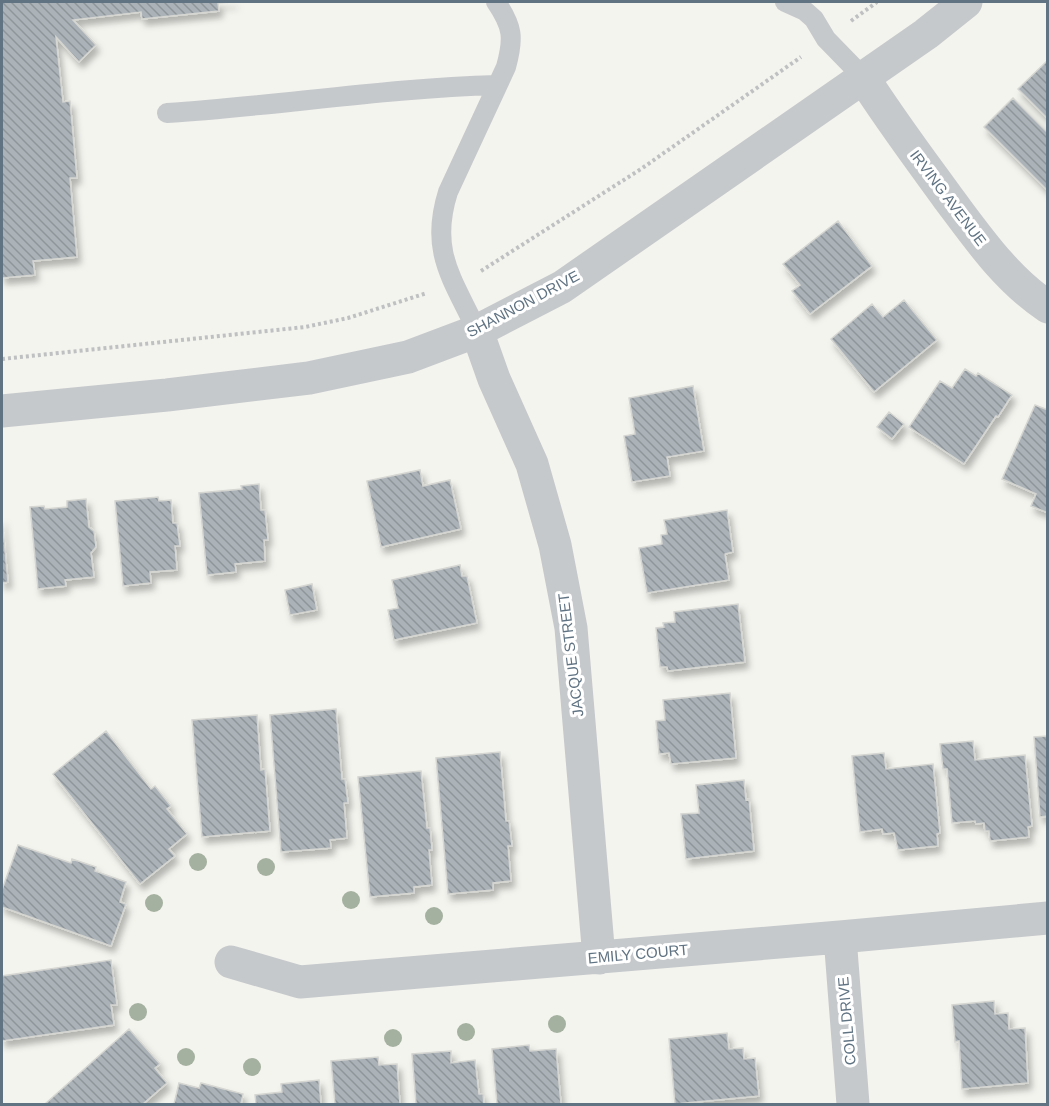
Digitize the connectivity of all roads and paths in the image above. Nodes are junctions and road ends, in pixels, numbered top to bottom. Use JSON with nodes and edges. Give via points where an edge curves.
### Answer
{"nodes":[{"id":1,"x":496,"y":2,"type":"edge"},
{"id":2,"x":785,"y":2,"type":"edge"},
{"id":3,"x":966,"y":2,"type":"edge"},
{"id":4,"x":862,"y":77,"type":"junction"},
{"id":5,"x":497,"y":85,"type":"junction"},
{"id":6,"x":167,"y":113,"type":"dead end"},
{"id":7,"x":1047,"y":307,"type":"edge"},
{"id":8,"x":477,"y":331,"type":"junction"},
{"id":9,"x":2,"y":411,"type":"edge"},
{"id":10,"x":1047,"y":918,"type":"edge"},
{"id":11,"x":840,"y":937,"type":"junction"},
{"id":12,"x":599,"y":958,"type":"junction"},
{"id":13,"x":231,"y":962,"type":"dead end"},
{"id":14,"x":853,"y":1104,"type":"edge"}],
"edges":[{"from":1,"to":5,"type":"lane","via":[[512,34],[506,68]]},
{"from":2,"to":4,"type":"lane","via":[[805,10]]},
{"from":3,"to":4,"type":"street","name":"SHANNON DRIVE"},
{"from":4,"to":7,"type":"street","name":"IRVING AVENUE","via":[[993,259]]},
{"from":4,"to":8,"type":"street","name":"SHANNON DRIVE","via":[[562,287]]},
{"from":5,"to":6,"type":"lane","via":[[432,87]]},
{"from":5,"to":8,"type":"lane","via":[[448,192],[440,232],[445,264]]},
{"from":8,"to":9,"type":"street","name":"SHANNON DRIVE","via":[[408,357],[309,378]]},
{"from":8,"to":12,"type":"street","name":"JACQUE STREET","via":[[532,464],[555,545],[571,628]]},
{"from":10,"to":11,"type":"street","name":"EMILY COURT"},
{"from":11,"to":12,"type":"street","name":"EMILY COURT"},
{"from":11,"to":14,"type":"street","name":"COLL DRIVE"},
{"from":12,"to":13,"type":"street","name":"EMILY COURT","via":[[300,982]]}]}
